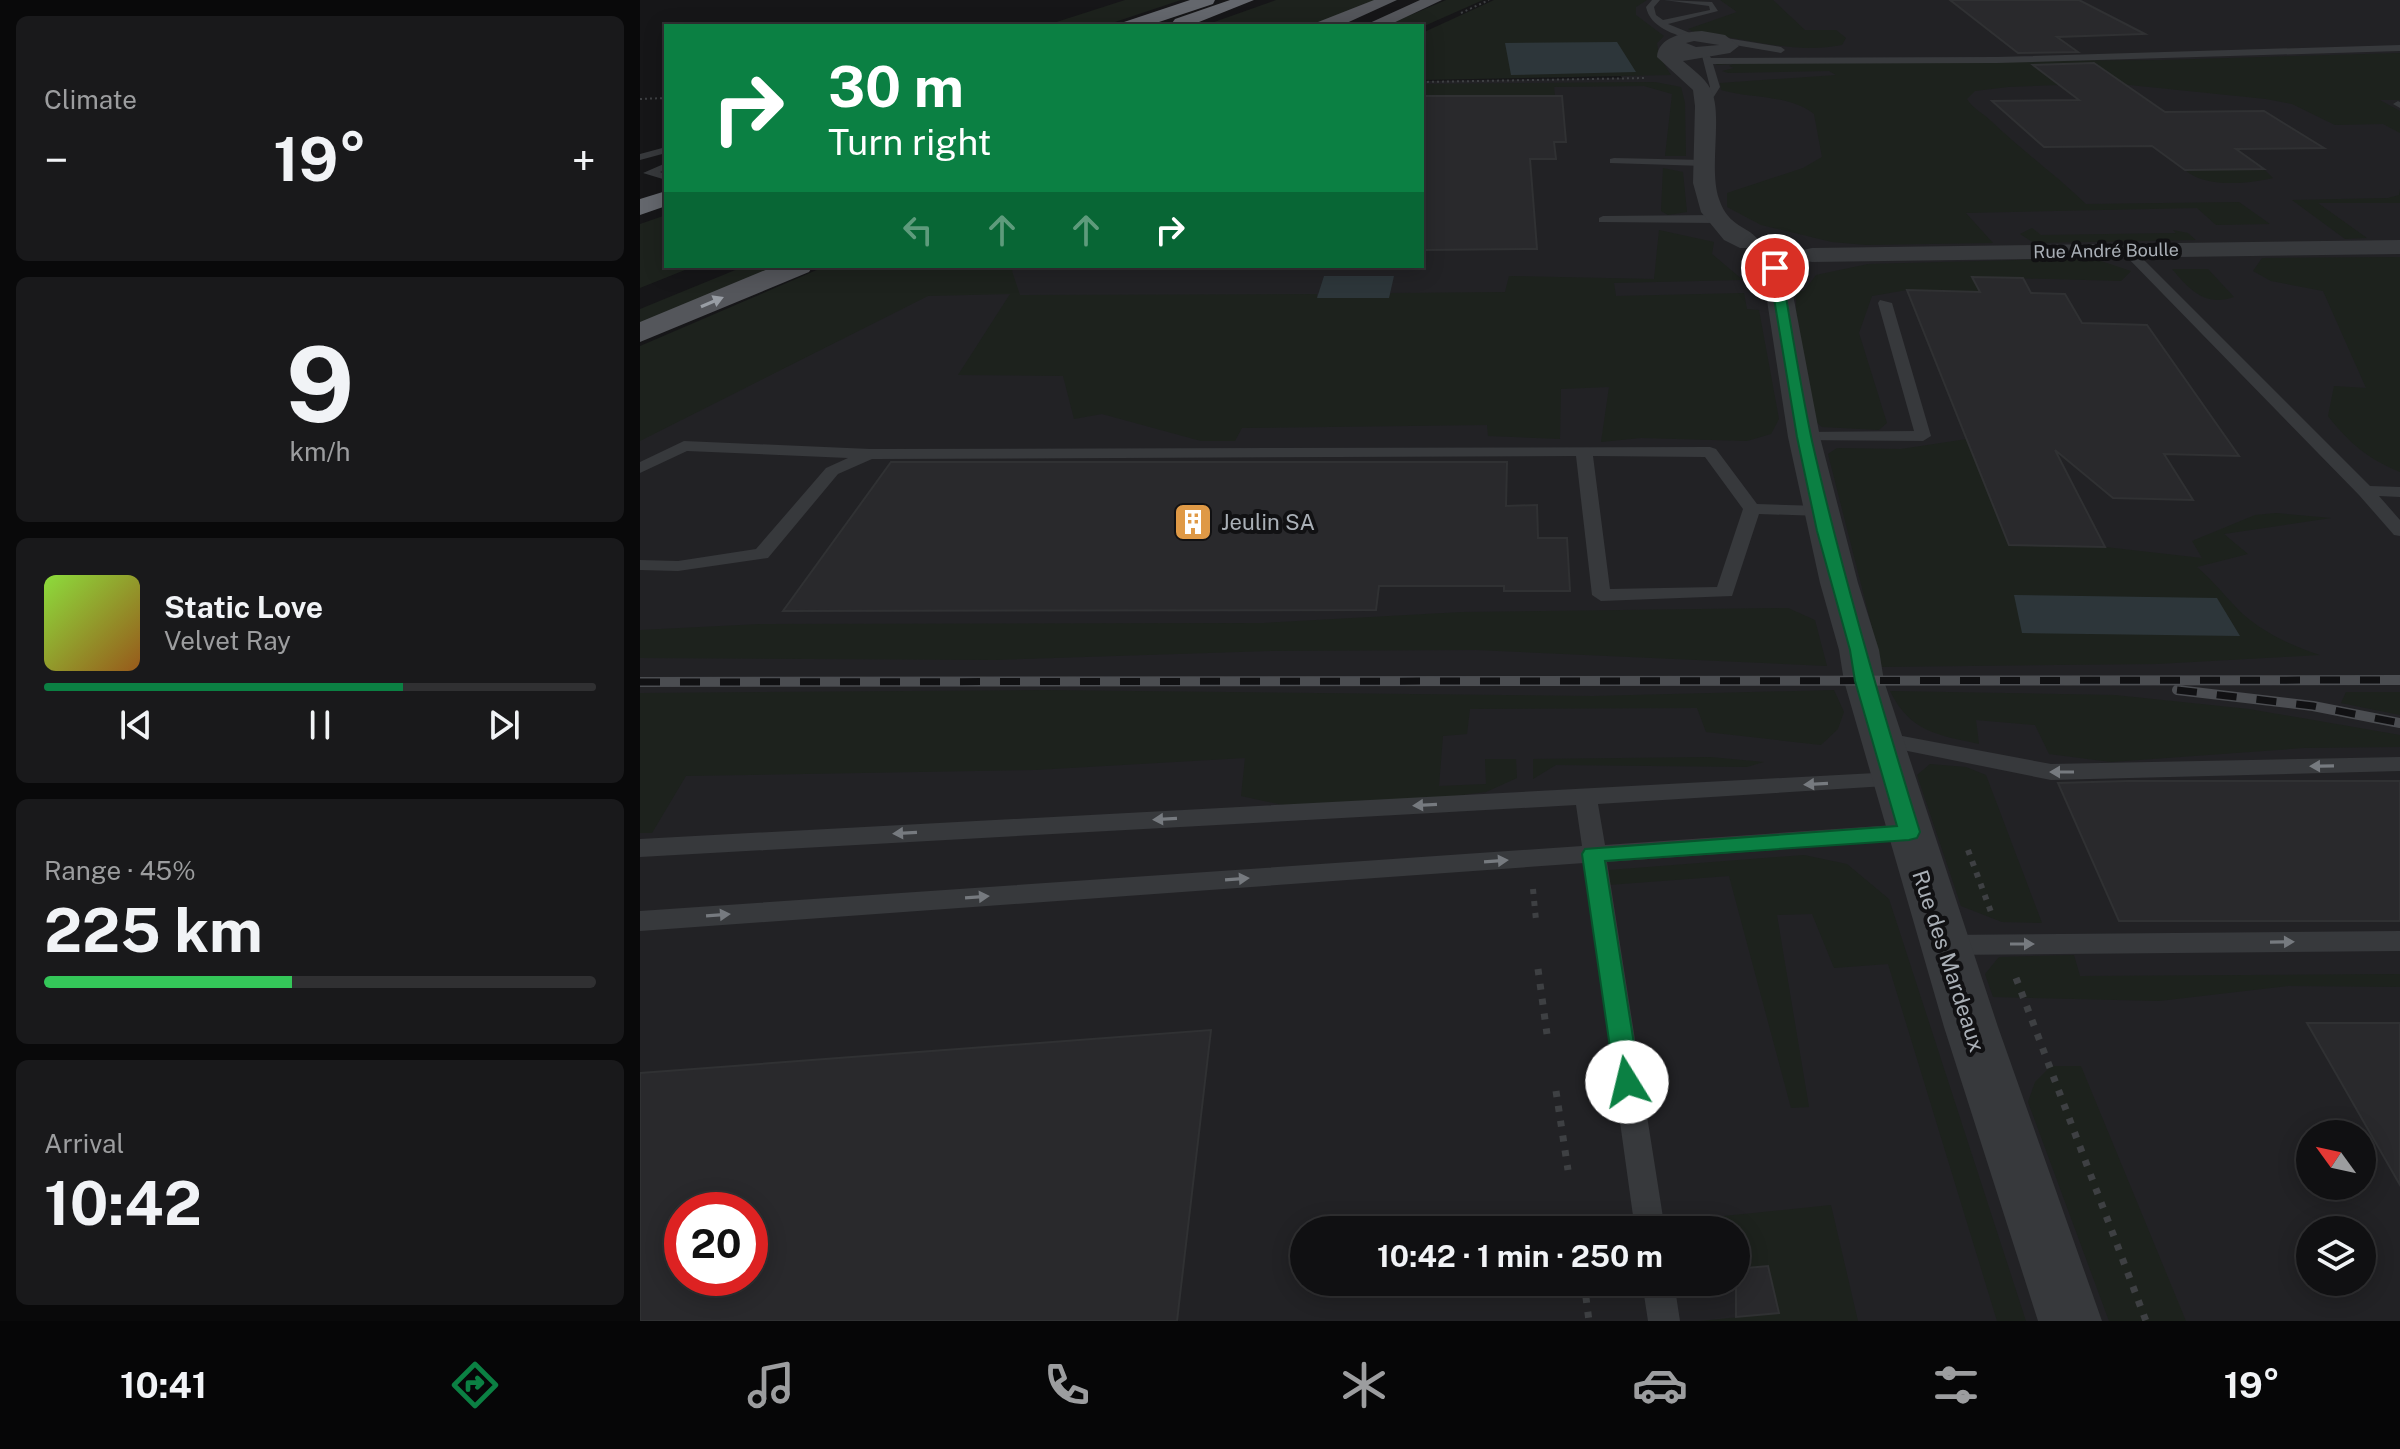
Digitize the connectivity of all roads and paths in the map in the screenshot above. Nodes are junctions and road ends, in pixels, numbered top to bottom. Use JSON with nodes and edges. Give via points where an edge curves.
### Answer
{"nodes":[{"id":1,"x":1207,"y":0,"type":"edge"},
{"id":2,"x":1246,"y":0,"type":"edge"},
{"id":3,"x":1389,"y":0,"type":"edge"},
{"id":4,"x":1434,"y":0,"type":"edge"},
{"id":5,"x":1656,"y":0,"type":"edge"},
{"id":6,"x":1668,"y":0,"type":"edge"},
{"id":7,"x":1661,"y":23,"type":"junction"},
{"id":8,"x":1136,"y":24,"type":"edge"},
{"id":9,"x":1177,"y":24,"type":"edge"},
{"id":10,"x":1329,"y":24,"type":"edge"},
{"id":11,"x":1377,"y":24,"type":"edge"},
{"id":12,"x":2400,"y":48,"type":"edge"},
{"id":13,"x":1696,"y":49,"type":"junction"},
{"id":14,"x":1941,"y":49,"type":"dead end"},
{"id":15,"x":1805,"y":62,"type":"junction"},
{"id":16,"x":1689,"y":78,"type":"junction"},
{"id":17,"x":1424,"y":82,"type":"edge"},
{"id":18,"x":664,"y":98,"type":"edge"},
{"id":19,"x":640,"y":99,"type":"edge"},
{"id":20,"x":1705,"y":104,"type":"junction"},
{"id":21,"x":664,"y":151,"type":"edge"},
{"id":22,"x":640,"y":157,"type":"edge"},
{"id":23,"x":1614,"y":161,"type":"dead end"},
{"id":24,"x":1704,"y":163,"type":"junction"},
{"id":25,"x":664,"y":167,"type":"edge"},
{"id":26,"x":664,"y":177,"type":"edge"},
{"id":27,"x":664,"y":179,"type":"edge"},
{"id":28,"x":640,"y":187,"type":"edge"},
{"id":29,"x":664,"y":199,"type":"edge"},
{"id":30,"x":640,"y":207,"type":"edge"},
{"id":31,"x":1715,"y":219,"type":"junction"},
{"id":32,"x":1603,"y":220,"type":"dead end"},
{"id":33,"x":2400,"y":247,"type":"edge"},
{"id":34,"x":1780,"y":250,"type":"junction"},
{"id":35,"x":2128,"y":251,"type":"junction"},
{"id":36,"x":794,"y":268,"type":"edge"},
{"id":37,"x":1885,"y":303,"type":"dead end"},
{"id":38,"x":640,"y":333,"type":"edge"},
{"id":39,"x":1804,"y":437,"type":"junction"},
{"id":40,"x":1584,"y":451,"type":"junction"},
{"id":41,"x":870,"y":454,"type":"junction"},
{"id":42,"x":640,"y":468,"type":"edge"},
{"id":43,"x":2365,"y":491,"type":"junction"},
{"id":44,"x":2400,"y":492,"type":"edge"},
{"id":45,"x":1752,"y":509,"type":"junction"},
{"id":46,"x":1821,"y":511,"type":"junction"},
{"id":47,"x":2400,"y":531,"type":"edge"},
{"id":48,"x":640,"y":565,"type":"edge"},
{"id":49,"x":1888,"y":760,"type":"junction"},
{"id":50,"x":2400,"y":764,"type":"edge"},
{"id":51,"x":1586,"y":797,"type":"junction"},
{"id":52,"x":1909,"y":832,"type":"junction"},
{"id":53,"x":1967,"y":847,"type":"dead end"},
{"id":54,"x":640,"y":848,"type":"edge"},
{"id":55,"x":1593,"y":854,"type":"junction"},
{"id":56,"x":1533,"y":883,"type":"dead end"},
{"id":57,"x":1536,"y":920,"type":"dead end"},
{"id":58,"x":640,"y":921,"type":"edge"},
{"id":59,"x":2400,"y":941,"type":"edge"},
{"id":60,"x":2003,"y":944,"type":"junction"},
{"id":61,"x":1944,"y":945,"type":"junction"},
{"id":62,"x":1538,"y":969,"type":"dead end"},
{"id":63,"x":1547,"y":1034,"type":"dead end"},
{"id":64,"x":1556,"y":1091,"type":"dead end"},
{"id":65,"x":1568,"y":1170,"type":"dead end"},
{"id":66,"x":1648,"y":1216,"type":"edge"},
{"id":67,"x":1586,"y":1296,"type":"edge"},
{"id":68,"x":1660,"y":1296,"type":"edge"},
{"id":69,"x":1589,"y":1321,"type":"edge"},
{"id":70,"x":1664,"y":1321,"type":"edge"},
{"id":71,"x":2070,"y":1321,"type":"edge"},
{"id":72,"x":2146,"y":1321,"type":"edge"}],
"edges":[{"from":1,"to":8,"type":"highway"},
{"from":2,"to":9,"type":"highway"},
{"from":3,"to":10,"type":"main road"},
{"from":4,"to":11,"type":"main road"},
{"from":5,"to":7,"type":"lane","via":[[1649,10]]},
{"from":6,"to":7,"type":"lane","via":[[1712,4],[1714,11]]},
{"from":7,"to":13,"type":"lane"},
{"from":7,"to":13,"type":"lane"},
{"from":12,"to":15,"type":"lane"},
{"from":13,"to":14,"type":"lane"},
{"from":13,"to":15,"type":"lane"},
{"from":13,"to":15,"type":"lane"},
{"from":13,"to":16,"type":"street"},
{"from":13,"to":20,"type":"lane","via":[[1715,87]]},
{"from":16,"to":17,"type":"path"},
{"from":16,"to":20,"type":"street","via":[[1701,86]]},
{"from":18,"to":19,"type":"path"},
{"from":20,"to":24,"type":"street"},
{"from":21,"to":22,"type":"lane"},
{"from":23,"to":24,"type":"lane"},
{"from":24,"to":31,"type":"street","via":[[1707,204]]},
{"from":25,"to":26,"type":"lane","via":[[648,173]]},
{"from":27,"to":28,"type":"highway"},
{"from":29,"to":30,"type":"highway"},
{"from":31,"to":32,"type":"lane"},
{"from":31,"to":34,"type":"street"},
{"from":33,"to":35,"type":"street","name":"Rue André Boulle"},
{"from":34,"to":35,"type":"street","name":"Rue André Boulle"},
{"from":34,"to":39,"type":"street","name":"Rue des Mardeaux"},
{"from":35,"to":43,"type":"lane"},
{"from":38,"to":36,"type":"main road","one_way":true},
{"from":37,"to":39,"type":"lane","via":[[1923,436]]},
{"from":39,"to":46,"type":"street","name":"Rue des Mardeaux"},
{"from":40,"to":41,"type":"lane"},
{"from":40,"to":45,"type":"lane","via":[[1710,452]]},
{"from":40,"to":45,"type":"lane","via":[[1601,595],[1725,592]]},
{"from":41,"to":42,"type":"lane","via":[[684,446]]},
{"from":41,"to":48,"type":"lane","via":[[832,471],[762,554],[678,566]]},
{"from":43,"to":44,"type":"lane"},
{"from":43,"to":47,"type":"lane"},
{"from":45,"to":46,"type":"lane"},
{"from":46,"to":49,"type":"street","name":"Rue des Mardeaux"},
{"from":50,"to":49,"type":"lane","one_way":true,"via":[[2051,772]]},
{"from":49,"to":51,"type":"lane","one_way":true},
{"from":49,"to":52,"type":"street","name":"Rue des Mardeaux"},
{"from":51,"to":54,"type":"lane","one_way":true},
{"from":51,"to":55,"type":"lane"},
{"from":52,"to":55,"type":"lane"},
{"from":52,"to":61,"type":"street","name":"Rue des Mardeaux"},
{"from":53,"to":60,"type":"path"},
{"from":58,"to":55,"type":"lane","one_way":true},
{"from":55,"to":66,"type":"lane"},
{"from":56,"to":57,"type":"path"},
{"from":60,"to":59,"type":"lane","one_way":true},
{"from":60,"to":61,"type":"lane"},
{"from":60,"to":72,"type":"path"},
{"from":61,"to":71,"type":"street","name":"Rue des Mardeaux"},
{"from":62,"to":63,"type":"path"},
{"from":64,"to":65,"type":"path"},
{"from":67,"to":69,"type":"path"},
{"from":68,"to":70,"type":"lane"}]}
